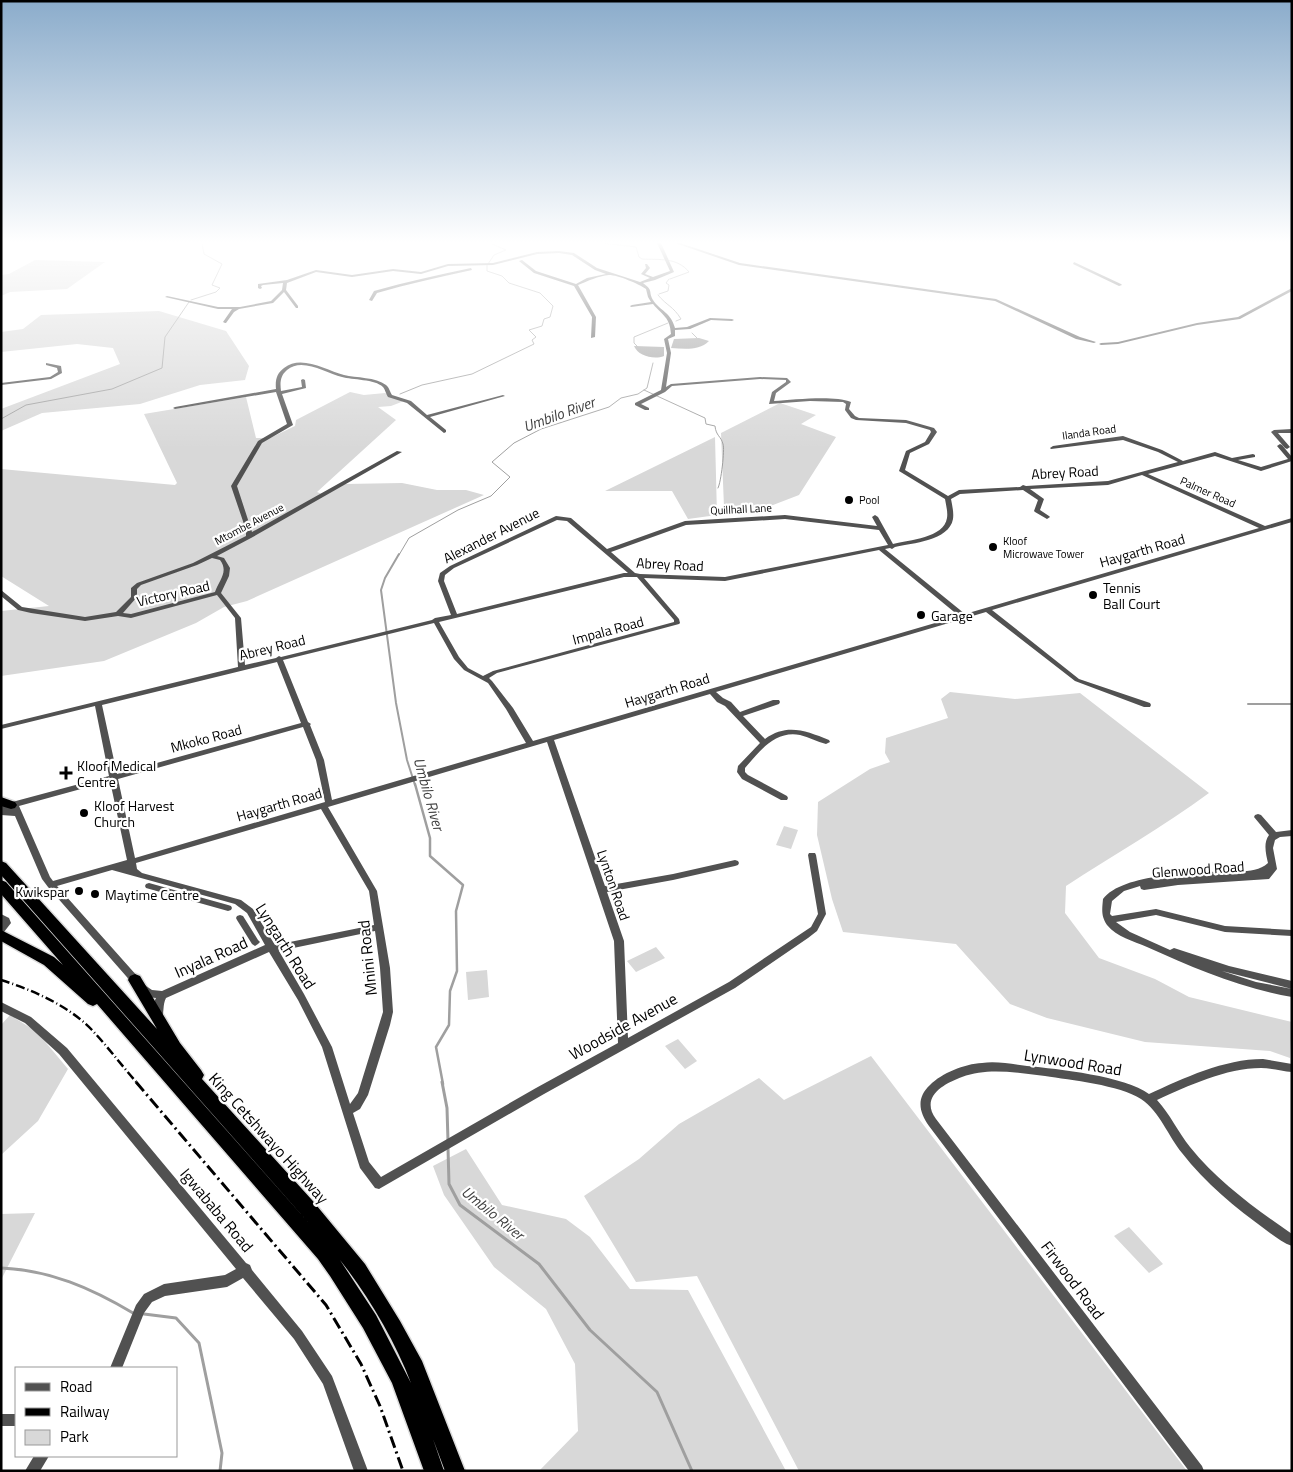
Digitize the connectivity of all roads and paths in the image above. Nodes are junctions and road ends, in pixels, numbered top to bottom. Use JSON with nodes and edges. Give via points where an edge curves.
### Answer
{"nodes":[{"id":1,"x":231,"y":312,"type":"edge"},
{"id":2,"x":591,"y":312,"type":"edge"},
{"id":3,"x":663,"y":312,"type":"edge"},
{"id":4,"x":1021,"y":312,"type":"edge"},
{"id":5,"x":1251,"y":312,"type":"edge"},
{"id":6,"x":706,"y":320,"type":"junction"},
{"id":7,"x":225,"y":322,"type":"dead end"},
{"id":8,"x":673,"y":329,"type":"junction"},
{"id":9,"x":593,"y":337,"type":"dead end"},
{"id":10,"x":48,"y":364,"type":"dead end"},
{"id":11,"x":303,"y":380,"type":"dead end"},
{"id":12,"x":1,"y":384,"type":"edge"},
{"id":13,"x":663,"y":391,"type":"junction"},
{"id":14,"x":279,"y":392,"type":"junction"},
{"id":15,"x":503,"y":396,"type":"dead end"},
{"id":16,"x":175,"y":408,"type":"dead end"},
{"id":17,"x":647,"y":409,"type":"dead end"},
{"id":18,"x":428,"y":416,"type":"junction"},
{"id":19,"x":444,"y":431,"type":"dead end"},
{"id":20,"x":1292,"y":431,"type":"edge"},
{"id":21,"x":1280,"y":446,"type":"dead end"},
{"id":22,"x":1053,"y":448,"type":"dead end"},
{"id":23,"x":399,"y":452,"type":"dead end"},
{"id":24,"x":1292,"y":452,"type":"edge"},
{"id":25,"x":1253,"y":456,"type":"dead end"},
{"id":26,"x":1232,"y":459,"type":"junction"},
{"id":27,"x":1183,"y":463,"type":"junction"},
{"id":28,"x":1144,"y":474,"type":"junction"},
{"id":29,"x":1023,"y":487,"type":"junction"},
{"id":30,"x":948,"y":498,"type":"junction"},
{"id":31,"x":875,"y":517,"type":"dead end"},
{"id":32,"x":1047,"y":517,"type":"dead end"},
{"id":33,"x":1292,"y":520,"type":"edge"},
{"id":34,"x":881,"y":528,"type":"junction"},
{"id":35,"x":1265,"y":528,"type":"junction"},
{"id":36,"x":249,"y":537,"type":"junction"},
{"id":37,"x":892,"y":546,"type":"junction"},
{"id":38,"x":226,"y":549,"type":"junction"},
{"id":39,"x":881,"y":549,"type":"junction"},
{"id":40,"x":607,"y":551,"type":"junction"},
{"id":41,"x":212,"y":556,"type":"junction"},
{"id":42,"x":222,"y":559,"type":"junction"},
{"id":43,"x":635,"y":574,"type":"junction"},
{"id":44,"x":1,"y":592,"type":"edge"},
{"id":45,"x":218,"y":593,"type":"junction"},
{"id":46,"x":987,"y":610,"type":"junction"},
{"id":47,"x":118,"y":614,"type":"junction"},
{"id":48,"x":454,"y":615,"type":"junction"},
{"id":49,"x":965,"y":617,"type":"junction"},
{"id":50,"x":435,"y":620,"type":"junction"},
{"id":51,"x":279,"y":658,"type":"junction"},
{"id":52,"x":242,"y":668,"type":"junction"},
{"id":53,"x":484,"y":678,"type":"junction"},
{"id":54,"x":720,"y":688,"type":"junction"},
{"id":55,"x":711,"y":691,"type":"junction"},
{"id":56,"x":776,"y":702,"type":"dead end"},
{"id":57,"x":98,"y":703,"type":"junction"},
{"id":58,"x":728,"y":704,"type":"junction"},
{"id":59,"x":1147,"y":705,"type":"dead end"},
{"id":60,"x":84,"y":707,"type":"junction"},
{"id":61,"x":739,"y":716,"type":"junction"},
{"id":62,"x":102,"y":720,"type":"junction"},
{"id":63,"x":306,"y":724,"type":"junction"},
{"id":64,"x":1,"y":727,"type":"edge"},
{"id":65,"x":550,"y":740,"type":"junction"},
{"id":66,"x":764,"y":742,"type":"junction"},
{"id":67,"x":826,"y":742,"type":"dead end"},
{"id":68,"x":531,"y":745,"type":"junction"},
{"id":69,"x":113,"y":778,"type":"junction"},
{"id":70,"x":784,"y":798,"type":"dead end"},
{"id":71,"x":326,"y":804,"type":"junction"},
{"id":72,"x":10,"y":807,"type":"edge"},
{"id":73,"x":1,"y":812,"type":"edge"},
{"id":74,"x":1258,"y":817,"type":"dead end"},
{"id":75,"x":1292,"y":833,"type":"edge"},
{"id":76,"x":1274,"y":835,"type":"junction"},
{"id":77,"x":812,"y":855,"type":"dead end"},
{"id":78,"x":130,"y":862,"type":"junction"},
{"id":79,"x":735,"y":862,"type":"dead end"},
{"id":80,"x":1,"y":866,"type":"edge"},
{"id":81,"x":112,"y":867,"type":"junction"},
{"id":82,"x":134,"y":873,"type":"junction"},
{"id":83,"x":1,"y":885,"type":"edge"},
{"id":84,"x":51,"y":885,"type":"junction"},
{"id":85,"x":150,"y":886,"type":"dead end"},
{"id":86,"x":602,"y":890,"type":"junction"},
{"id":87,"x":213,"y":899,"type":"junction"},
{"id":88,"x":228,"y":908,"type":"dead end"},
{"id":89,"x":1,"y":917,"type":"edge"},
{"id":90,"x":240,"y":918,"type":"dead end"},
{"id":91,"x":1110,"y":920,"type":"junction"},
{"id":92,"x":379,"y":927,"type":"junction"},
{"id":93,"x":260,"y":928,"type":"junction"},
{"id":94,"x":1,"y":930,"type":"edge"},
{"id":95,"x":250,"y":933,"type":"junction"},
{"id":96,"x":1292,"y":933,"type":"edge"},
{"id":97,"x":1,"y":935,"type":"edge"},
{"id":98,"x":255,"y":942,"type":"dead end"},
{"id":99,"x":1155,"y":947,"type":"junction"},
{"id":100,"x":272,"y":948,"type":"junction"},
{"id":101,"x":135,"y":980,"type":"junction"},
{"id":102,"x":1292,"y":985,"type":"edge"},
{"id":103,"x":1292,"y":993,"type":"edge"},
{"id":104,"x":163,"y":994,"type":"junction"},
{"id":105,"x":1,"y":1006,"type":"edge"},
{"id":106,"x":158,"y":1017,"type":"junction"},
{"id":107,"x":134,"y":1038,"type":"junction"},
{"id":108,"x":623,"y":1045,"type":"junction"},
{"id":109,"x":1292,"y":1068,"type":"edge"},
{"id":110,"x":1150,"y":1099,"type":"junction"},
{"id":111,"x":924,"y":1106,"type":"joint"},
{"id":112,"x":348,"y":1111,"type":"junction"},
{"id":113,"x":241,"y":1134,"type":"junction"},
{"id":114,"x":379,"y":1184,"type":"joint"},
{"id":115,"x":1292,"y":1241,"type":"edge"},
{"id":116,"x":246,"y":1270,"type":"junction"},
{"id":117,"x":116,"y":1367,"type":"edge"},
{"id":118,"x":1,"y":1420,"type":"edge"},
{"id":119,"x":15,"y":1420,"type":"edge"},
{"id":120,"x":41,"y":1457,"type":"edge"},
{"id":121,"x":32,"y":1471,"type":"edge"},
{"id":122,"x":360,"y":1471,"type":"edge"},
{"id":123,"x":434,"y":1471,"type":"edge"},
{"id":124,"x":455,"y":1471,"type":"edge"},
{"id":125,"x":1197,"y":1471,"type":"edge"}],
"edges":[{"from":1,"to":7,"type":"street"},
{"from":2,"to":9,"type":"street","via":[[594,317]]},
{"from":3,"to":8,"type":"street"},
{"from":4,"to":5,"type":"street","via":[[1078,338],[1101,344],[1239,318]]},
{"from":6,"to":6,"type":"street","via":[[726,323],[732,320],[715,318]]},
{"from":6,"to":8,"type":"street"},
{"from":8,"to":13,"type":"street","via":[[672,335],[666,339],[669,365]]},
{"from":10,"to":12,"type":"street","via":[[59,367],[60,373],[51,378]]},
{"from":11,"to":14,"type":"street","via":[[304,388]]},
{"from":13,"to":17,"type":"street","via":[[637,404]]},
{"from":13,"to":30,"type":"street","via":[[676,385],[756,378],[784,379],[790,381],[776,389],[771,403],[844,401],[849,403],[847,409],[853,417],[866,421],[906,422],[933,430],[929,442],[908,452],[902,470]]},
{"from":14,"to":16,"type":"street"},
{"from":14,"to":18,"type":"street","via":[[280,375],[284,371],[313,365],[383,386],[390,396],[408,401]]},
{"from":14,"to":36,"type":"street","via":[[290,425],[260,442],[233,486]]},
{"from":15,"to":18,"type":"street"},
{"from":18,"to":19,"type":"street"},
{"from":20,"to":24,"type":"street","via":[[1274,432]]},
{"from":21,"to":26,"type":"street","name":"Abrey Road","via":[[1291,460],[1261,470]]},
{"from":22,"to":27,"type":"street","name":"Ilanda Road","via":[[1123,438]]},
{"from":23,"to":36,"type":"street","name":"Mtombe Avenue"},
{"from":25,"to":26,"type":"street"},
{"from":26,"to":27,"type":"street","name":"Abrey Road","via":[[1215,454]]},
{"from":27,"to":28,"type":"street","name":"Abrey Road"},
{"from":28,"to":29,"type":"street","name":"Abrey Road","via":[[1104,483]]},
{"from":28,"to":35,"type":"street","name":"Palmer Road"},
{"from":29,"to":30,"type":"street","name":"Abrey Road","via":[[966,491]]},
{"from":29,"to":32,"type":"street","via":[[1041,499],[1037,511]]},
{"from":30,"to":37,"type":"street","name":"Abrey Road","via":[[950,519],[943,532],[927,539]]},
{"from":31,"to":34,"type":"street"},
{"from":33,"to":35,"type":"street","name":"Haygarth Road"},
{"from":34,"to":37,"type":"street"},
{"from":34,"to":40,"type":"street","name":"Quillhall Lane","via":[[784,517],[685,523]]},
{"from":35,"to":46,"type":"street","name":"Haygarth Road"},
{"from":36,"to":38,"type":"street","name":"Mtombe Avenue"},
{"from":37,"to":39,"type":"street","name":"Abrey Road"},
{"from":38,"to":41,"type":"street","name":"Mtombe Avenue"},
{"from":38,"to":42,"type":"street"},
{"from":39,"to":43,"type":"street","name":"Abrey Road","via":[[725,579]]},
{"from":39,"to":49,"type":"street"},
{"from":40,"to":43,"type":"street","name":"Alexander Avenue"},
{"from":40,"to":48,"type":"street","name":"Alexander Avenue","via":[[569,519],[550,520],[442,574],[441,581]]},
{"from":41,"to":42,"type":"street"},
{"from":41,"to":47,"type":"street","name":"Mtombe Avenue","via":[[139,584],[134,588],[134,597]]},
{"from":42,"to":45,"type":"street","via":[[228,574]]},
{"from":43,"to":48,"type":"street","name":"Abrey Road"},
{"from":43,"to":53,"type":"street","name":"Impala Road","via":[[677,623],[495,672]]},
{"from":44,"to":47,"type":"street","name":"Victory Road","via":[[30,612],[89,619]]},
{"from":45,"to":47,"type":"street","name":"Victory Road","via":[[131,616]]},
{"from":45,"to":52,"type":"street","name":"Victory Road","via":[[238,618]]},
{"from":46,"to":49,"type":"street","name":"Haygarth Road"},
{"from":46,"to":59,"type":"street","via":[[1081,682]]},
{"from":48,"to":50,"type":"street","name":"Abrey Road"},
{"from":49,"to":54,"type":"street","name":"Haygarth Road"},
{"from":50,"to":51,"type":"street","name":"Abrey Road"},
{"from":50,"to":53,"type":"street","via":[[462,665]]},
{"from":51,"to":52,"type":"street","name":"Abrey Road"},
{"from":51,"to":63,"type":"street","name":"Mnini Road"},
{"from":52,"to":57,"type":"street","name":"Abrey Road"},
{"from":53,"to":68,"type":"street","via":[[509,708]]},
{"from":54,"to":55,"type":"street","name":"Haygarth Road"},
{"from":54,"to":58,"type":"street"},
{"from":55,"to":58,"type":"street"},
{"from":55,"to":65,"type":"street","name":"Haygarth Road"},
{"from":56,"to":61,"type":"street"},
{"from":57,"to":60,"type":"street","name":"Abrey Road"},
{"from":57,"to":62,"type":"street"},
{"from":58,"to":61,"type":"street"},
{"from":60,"to":62,"type":"street","via":[[94,708]]},
{"from":60,"to":64,"type":"street","name":"Abrey Road"},
{"from":61,"to":66,"type":"street"},
{"from":62,"to":69,"type":"street"},
{"from":63,"to":69,"type":"street","name":"Mkoko Road"},
{"from":63,"to":71,"type":"street","name":"Mnini Road","via":[[320,760]]},
{"from":65,"to":68,"type":"street","name":"Haygarth Road"},
{"from":65,"to":86,"type":"street","name":"Lynton Road"},
{"from":66,"to":67,"type":"street","via":[[782,732],[794,730]]},
{"from":66,"to":70,"type":"street","via":[[742,766],[741,772]]},
{"from":68,"to":71,"type":"street","name":"Haygarth Road"},
{"from":69,"to":72,"type":"street","name":"Mkoko Road"},
{"from":69,"to":78,"type":"street"},
{"from":71,"to":78,"type":"street","name":"Haygarth Road"},
{"from":71,"to":92,"type":"street","name":"Mnini Road","via":[[372,887]]},
{"from":72,"to":73,"type":"street"},
{"from":72,"to":84,"type":"street","name":"Inyala Road"},
{"from":74,"to":76,"type":"street"},
{"from":75,"to":76,"type":"street"},
{"from":76,"to":91,"type":"street","name":"Glenwood Road","via":[[1269,844],[1271,873],[1262,878],[1178,882],[1117,893],[1106,904]]},
{"from":77,"to":108,"type":"street","name":"Woodside Avenue","via":[[822,909],[814,929],[754,971]]},
{"from":78,"to":81,"type":"street","name":"Haygarth Road"},
{"from":78,"to":82,"type":"street"},
{"from":79,"to":86,"type":"street"},
{"from":80,"to":113,"type":"highway","name":"King Cetshwayo Highway"},
{"from":81,"to":82,"type":"street","name":"Lyngarth Road"},
{"from":81,"to":84,"type":"street","name":"Haygarth Road"},
{"from":82,"to":87,"type":"street","name":"Lyngarth Road"},
{"from":83,"to":107,"type":"highway"},
{"from":84,"to":101,"type":"street","name":"Inyala Road"},
{"from":85,"to":87,"type":"street"},
{"from":86,"to":108,"type":"street","name":"Lynton Road","via":[[619,941]]},
{"from":87,"to":88,"type":"street"},
{"from":87,"to":93,"type":"street","name":"Lyngarth Road","via":[[246,906]]},
{"from":89,"to":94,"type":"street","via":[[7,923]]},
{"from":90,"to":95,"type":"street"},
{"from":91,"to":96,"type":"street","via":[[1156,912],[1225,929]]},
{"from":91,"to":99,"type":"street","via":[[1126,934]]},
{"from":92,"to":100,"type":"street","name":"Inyala Road"},
{"from":92,"to":112,"type":"street","name":"Mnini Road","via":[[387,1016],[363,1095]]},
{"from":93,"to":95,"type":"street"},
{"from":93,"to":100,"type":"street","name":"Lyngarth Road"},
{"from":95,"to":98,"type":"street"},
{"from":97,"to":107,"type":"highway","via":[[49,961]]},
{"from":99,"to":102,"type":"street"},
{"from":99,"to":103,"type":"street","via":[[1216,975]]},
{"from":100,"to":104,"type":"street","name":"Inyala Road"},
{"from":100,"to":112,"type":"street","name":"Lyngarth Road","via":[[327,1047]]},
{"from":101,"to":104,"type":"street","name":"Inyala Road","via":[[148,992]]},
{"from":101,"to":106,"type":"highway"},
{"from":104,"to":106,"type":"street","name":"Inyala Road","via":[[158,1003]]},
{"from":105,"to":116,"type":"street","name":"Igwababa Road","via":[[28,1020],[63,1051]]},
{"from":106,"to":113,"type":"highway","via":[[175,1047]]},
{"from":107,"to":123,"type":"highway","via":[[324,1253],[343,1279],[380,1339],[407,1395]]},
{"from":108,"to":114,"type":"street","name":"Woodside Avenue"},
{"from":109,"to":110,"type":"street","via":[[1244,1065]]},
{"from":110,"to":111,"type":"street","name":"Lynwood Road","via":[[1116,1084],[985,1067],[970,1069],[936,1086],[926,1096]]},
{"from":110,"to":115,"type":"street","name":"Lynwood Road","via":[[1195,1160]]},
{"from":111,"to":125,"type":"street","name":"Firwood Road","via":[[939,1131]]},
{"from":112,"to":114,"type":"street","name":"Lyngarth Road","via":[[364,1164]]},
{"from":113,"to":124,"type":"highway","name":"King Cetshwayo Highway","via":[[330,1233],[372,1289],[415,1368]]},
{"from":116,"to":117,"type":"street","via":[[227,1280],[158,1291],[152,1295],[140,1309]]},
{"from":116,"to":122,"type":"street","name":"Igwababa Road","via":[[323,1370]]},
{"from":118,"to":119,"type":"street"},
{"from":120,"to":121,"type":"street"}]}
